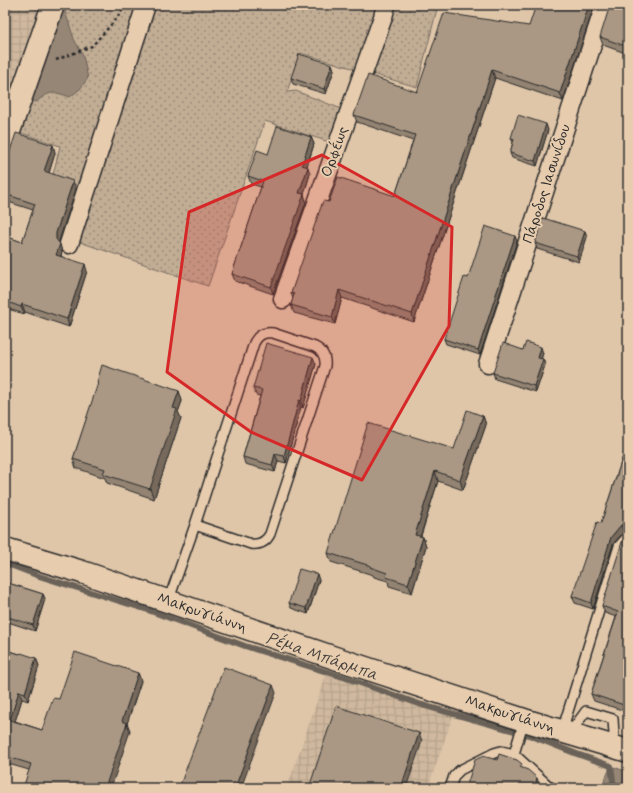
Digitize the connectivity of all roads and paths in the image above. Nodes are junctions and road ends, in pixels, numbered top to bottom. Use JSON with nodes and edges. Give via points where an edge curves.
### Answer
{"nodes":[{"id":1,"x":53,"y":5,"type":"edge"},
{"id":2,"x":126,"y":5,"type":"edge"},
{"id":3,"x":146,"y":5,"type":"edge"},
{"id":4,"x":386,"y":5,"type":"edge"},
{"id":5,"x":605,"y":5,"type":"edge"},
{"id":6,"x":31,"y":70,"type":"junction"},
{"id":7,"x":5,"y":143,"type":"edge"},
{"id":8,"x":69,"y":244,"type":"dead end"},
{"id":9,"x":283,"y":300,"type":"dead end"},
{"id":10,"x":488,"y":364,"type":"dead end"},
{"id":11,"x":195,"y":526,"type":"junction"},
{"id":12,"x":628,"y":536,"type":"edge"},
{"id":13,"x":5,"y":549,"type":"edge"},
{"id":14,"x":168,"y":602,"type":"junction"},
{"id":15,"x":524,"y":720,"type":"junction"},
{"id":16,"x":566,"y":733,"type":"junction"},
{"id":17,"x":624,"y":744,"type":"edge"},
{"id":18,"x":514,"y":754,"type":"junction"},
{"id":19,"x":450,"y":788,"type":"edge"},
{"id":20,"x":551,"y":788,"type":"edge"}],
"edges":[{"from":1,"to":6,"type":"street"},
{"from":2,"to":6,"type":"path","via":[[92,46]]},
{"from":3,"to":8,"type":"street"},
{"from":4,"to":9,"type":"street","name":"Ορφέως"},
{"from":5,"to":10,"type":"street","name":"Πάροδος Ιασωνίδου"},
{"from":6,"to":7,"type":"street"},
{"from":11,"to":11,"type":"lane","via":[[257,338],[261,334],[273,333],[320,350],[324,354],[325,366],[267,539],[257,545],[251,544]]},
{"from":11,"to":14,"type":"lane"},
{"from":12,"to":16,"type":"lane","via":[[620,546],[590,640]]},
{"from":13,"to":14,"type":"street","name":"Μακρυγιάννη"},
{"from":14,"to":15,"type":"street","name":"Μακρυγιάννη"},
{"from":15,"to":16,"type":"street","name":"Μακρυγιάννη"},
{"from":15,"to":18,"type":"lane"},
{"from":16,"to":17,"type":"street","name":"Μακρυγιάννη"},
{"from":18,"to":19,"type":"lane","via":[[498,752],[460,770],[454,776]]},
{"from":18,"to":20,"type":"lane"}]}
